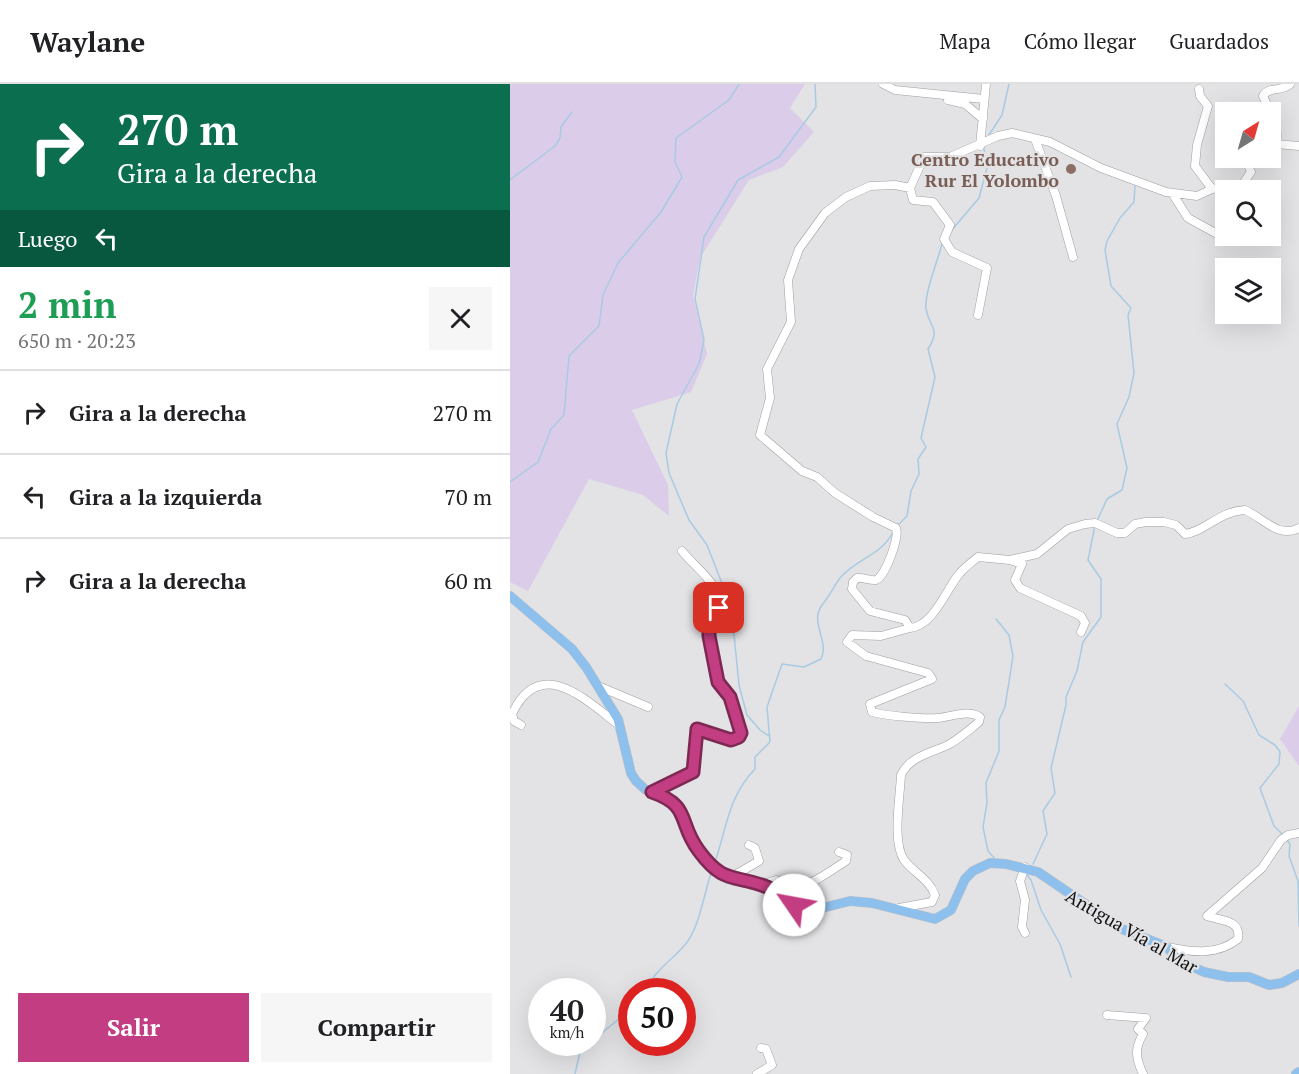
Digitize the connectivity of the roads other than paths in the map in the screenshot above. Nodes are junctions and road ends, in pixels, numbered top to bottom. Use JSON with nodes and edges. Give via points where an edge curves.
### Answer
{"nodes":[{"id":1,"x":884,"y":84,"type":"edge"},
{"id":2,"x":986,"y":84,"type":"edge"},
{"id":3,"x":1290,"y":84,"type":"edge"},
{"id":4,"x":1199,"y":89,"type":"dead end"},
{"id":5,"x":984,"y":99,"type":"junction"},
{"id":6,"x":919,"y":102,"type":"dead end"},
{"id":7,"x":1265,"y":102,"type":"edge"},
{"id":8,"x":983,"y":118,"type":"junction"},
{"id":9,"x":1035,"y":139,"type":"junction"},
{"id":10,"x":1281,"y":145,"type":"edge"},
{"id":11,"x":980,"y":146,"type":"junction"},
{"id":12,"x":1299,"y":146,"type":"edge"},
{"id":13,"x":910,"y":188,"type":"junction"},
{"id":14,"x":1212,"y":189,"type":"junction"},
{"id":15,"x":1215,"y":189,"type":"edge"},
{"id":16,"x":1172,"y":193,"type":"junction"},
{"id":17,"x":1215,"y":233,"type":"edge"},
{"id":18,"x":1073,"y":257,"type":"dead end"},
{"id":19,"x":978,"y":315,"type":"dead end"},
{"id":20,"x":1299,"y":528,"type":"edge"},
{"id":21,"x":682,"y":551,"type":"dead end"},
{"id":22,"x":1011,"y":560,"type":"junction"},
{"id":23,"x":510,"y":596,"type":"edge"},
{"id":24,"x":910,"y":628,"type":"junction"},
{"id":25,"x":1081,"y":632,"type":"dead end"},
{"id":26,"x":596,"y":686,"type":"junction"},
{"id":27,"x":648,"y":707,"type":"dead end"},
{"id":28,"x":521,"y":725,"type":"dead end"},
{"id":29,"x":620,"y":726,"type":"junction"},
{"id":30,"x":652,"y":792,"type":"junction"},
{"id":31,"x":1299,"y":833,"type":"edge"},
{"id":32,"x":749,"y":845,"type":"dead end"},
{"id":33,"x":839,"y":852,"type":"dead end"},
{"id":34,"x":1025,"y":867,"type":"junction"},
{"id":35,"x":728,"y":879,"type":"junction"},
{"id":36,"x":760,"y":885,"type":"junction"},
{"id":37,"x":899,"y":908,"type":"junction"},
{"id":38,"x":1024,"y":933,"type":"dead end"},
{"id":39,"x":1167,"y":947,"type":"junction"},
{"id":40,"x":1299,"y":974,"type":"edge"},
{"id":41,"x":1107,"y":1015,"type":"dead end"},
{"id":42,"x":761,"y":1048,"type":"dead end"},
{"id":43,"x":756,"y":1074,"type":"edge"},
{"id":44,"x":1143,"y":1074,"type":"edge"}],
"edges":[{"from":1,"to":5,"type":"street","via":[[895,90]]},
{"from":2,"to":5,"type":"street"},
{"from":3,"to":7,"type":"street","via":[[1265,92]]},
{"from":4,"to":14,"type":"street","via":[[1208,106],[1195,166]]},
{"from":5,"to":8,"type":"street"},
{"from":6,"to":8,"type":"street","via":[[924,98],[961,102]]},
{"from":8,"to":11,"type":"street"},
{"from":9,"to":11,"type":"street","via":[[1006,134]]},
{"from":9,"to":16,"type":"street"},
{"from":9,"to":18,"type":"street"},
{"from":10,"to":12,"type":"street"},
{"from":11,"to":13,"type":"street","via":[[950,157],[924,157]]},
{"from":13,"to":19,"type":"street","via":[[913,200],[933,202],[949,222],[944,239],[948,248],[987,268]]},
{"from":13,"to":24,"type":"street","via":[[895,184],[870,186],[846,197],[825,213],[799,249],[788,280],[791,322],[767,369],[770,398],[760,435],[796,467],[896,528],[895,547],[881,576],[875,580],[857,578],[852,589],[870,611],[905,620]]},
{"from":14,"to":15,"type":"street"},
{"from":14,"to":16,"type":"street","via":[[1197,196]]},
{"from":16,"to":17,"type":"street","via":[[1188,218]]},
{"from":20,"to":22,"type":"street","via":[[1274,529],[1245,510],[1222,515],[1194,533],[1185,534],[1176,525],[1164,522],[1135,524],[1125,533],[1095,523],[1085,524],[1060,534],[1043,552]]},
{"from":21,"to":30,"type":"street","via":[[715,587],[718,610],[709,636],[718,682],[730,697],[741,733],[731,740],[697,729],[693,772]]},
{"from":22,"to":24,"type":"street","via":[[978,557],[959,573],[921,625]]},
{"from":22,"to":25,"type":"street","via":[[1022,564],[1015,580],[1020,588],[1081,616],[1085,623]]},
{"from":23,"to":26,"type":"main road","name":"Antigua Vía al Mar","via":[[572,649]]},
{"from":24,"to":37,"type":"street","via":[[848,638],[849,645],[866,656],[933,677],[929,682],[874,701],[870,704],[872,712],[938,718],[975,714],[980,720],[958,738],[923,754],[901,775],[900,853],[935,895],[932,902]]},
{"from":26,"to":27,"type":"street"},
{"from":26,"to":29,"type":"main road","name":"Antigua Vía al Mar"},
{"from":28,"to":29,"type":"street","via":[[512,714],[523,696],[542,685],[553,684],[573,690]]},
{"from":29,"to":30,"type":"main road","name":"Antigua Vía al Mar","via":[[631,772],[641,786]]},
{"from":30,"to":35,"type":"main road","name":"Antigua Vía al Mar","via":[[677,805],[692,841]]},
{"from":31,"to":39,"type":"street","via":[[1281,840],[1262,868],[1207,916],[1233,923],[1238,939],[1207,951]]},
{"from":32,"to":35,"type":"street","via":[[755,848],[759,861]]},
{"from":33,"to":36,"type":"street","via":[[847,855],[846,861],[813,882],[798,888],[777,880]]},
{"from":34,"to":37,"type":"main road","name":"Antigua Vía al Mar","via":[[998,863],[978,868],[965,879],[951,910],[940,918],[923,917]]},
{"from":34,"to":38,"type":"street","via":[[1020,881],[1025,900]]},
{"from":34,"to":39,"type":"main road","name":"Antigua Vía al Mar","via":[[1122,929]]},
{"from":35,"to":36,"type":"main road","name":"Antigua Vía al Mar"},
{"from":36,"to":37,"type":"main road","name":"Antigua Vía al Mar","via":[[801,909],[850,901]]},
{"from":39,"to":40,"type":"main road","name":"Antigua Vía al Mar","via":[[1178,960],[1218,976],[1249,977],[1269,985]]},
{"from":41,"to":44,"type":"street","via":[[1146,1018],[1138,1029],[1143,1034],[1136,1045]]},
{"from":42,"to":43,"type":"street","via":[[771,1056],[772,1065]]}]}
